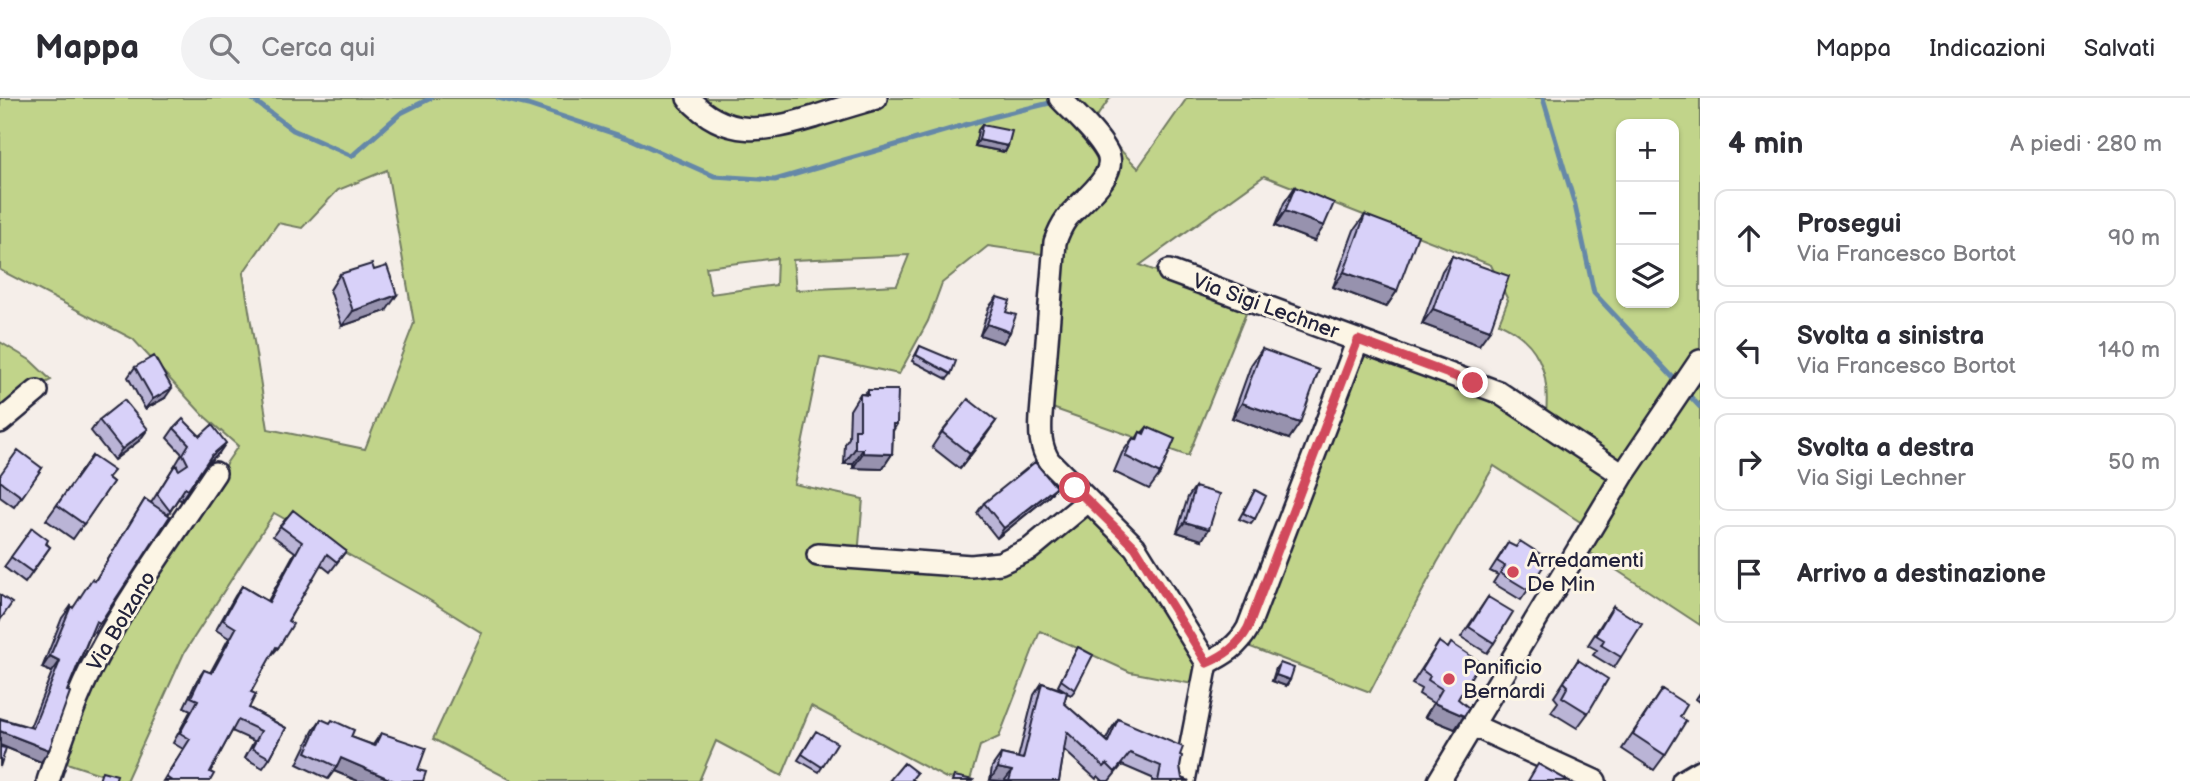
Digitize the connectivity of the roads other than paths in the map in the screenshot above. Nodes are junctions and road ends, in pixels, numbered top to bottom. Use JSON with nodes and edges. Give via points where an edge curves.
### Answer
{"nodes":[{"id":1,"x":688,"y":98,"type":"edge"},
{"id":2,"x":876,"y":98,"type":"edge"},
{"id":3,"x":1067,"y":106,"type":"edge"},
{"id":4,"x":1169,"y":271,"type":"dead end"},
{"id":5,"x":1358,"y":340,"type":"junction"},
{"id":6,"x":1695,"y":369,"type":"edge"},
{"id":7,"x":37,"y":391,"type":"dead end"},
{"id":8,"x":0,"y":422,"type":"edge"},
{"id":9,"x":215,"y":473,"type":"dead end"},
{"id":10,"x":1623,"y":475,"type":"junction"},
{"id":11,"x":1088,"y":500,"type":"junction"},
{"id":12,"x":818,"y":555,"type":"dead end"},
{"id":13,"x":1207,"y":663,"type":"junction"},
{"id":14,"x":1472,"y":725,"type":"junction"},
{"id":15,"x":1700,"y":771,"type":"edge"},
{"id":16,"x":48,"y":781,"type":"edge"},
{"id":17,"x":1184,"y":781,"type":"edge"},
{"id":18,"x":1439,"y":781,"type":"edge"},
{"id":19,"x":1595,"y":781,"type":"edge"},
{"id":20,"x":1683,"y":781,"type":"edge"}],
"edges":[{"from":1,"to":2,"type":"street","via":[[719,121],[750,130],[779,127]]},
{"from":3,"to":11,"type":"street","via":[[1107,150],[1110,162],[1101,183],[1068,215],[1055,242],[1040,435],[1049,461]]},
{"from":4,"to":5,"type":"street","name":"Via Sigi Lechner"},
{"from":5,"to":10,"type":"street","name":"Via Sigi Lechner","via":[[1498,392]]},
{"from":5,"to":13,"type":"street","via":[[1248,628],[1232,649]]},
{"from":6,"to":10,"type":"street"},
{"from":7,"to":8,"type":"street"},
{"from":9,"to":16,"type":"street","name":"Via Bolzano","via":[[96,658]]},
{"from":10,"to":14,"type":"street"},
{"from":11,"to":12,"type":"street","via":[[1037,544],[1000,563],[971,566]]},
{"from":11,"to":13,"type":"street","via":[[1135,547]]},
{"from":13,"to":17,"type":"street"},
{"from":14,"to":18,"type":"street"},
{"from":14,"to":19,"type":"street"},
{"from":15,"to":20,"type":"street"}]}
